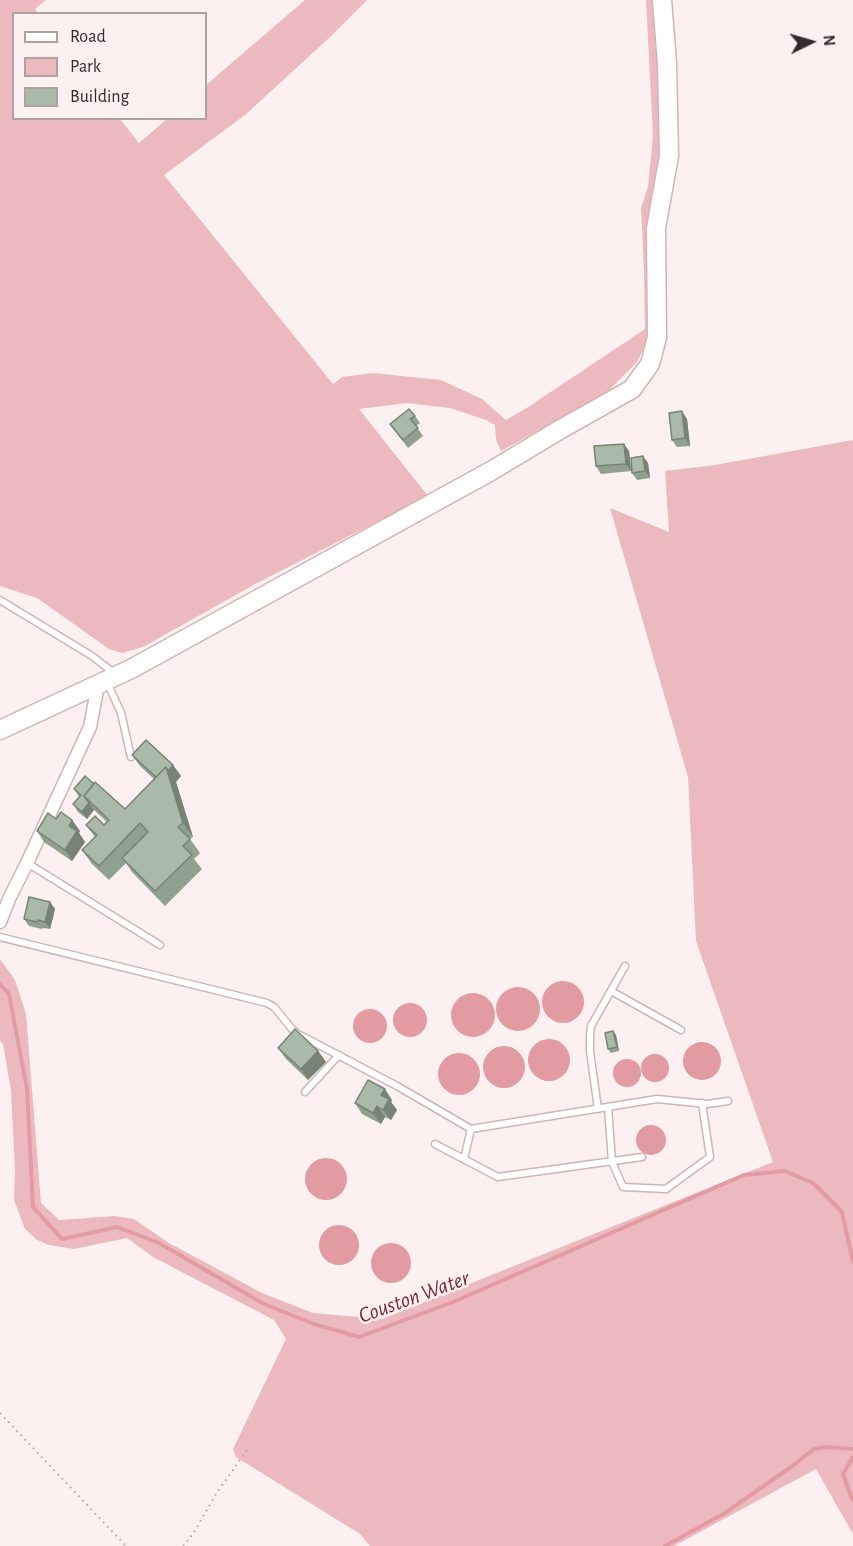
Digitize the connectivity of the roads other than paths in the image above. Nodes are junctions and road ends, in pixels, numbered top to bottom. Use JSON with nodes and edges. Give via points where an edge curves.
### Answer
{"nodes":[{"id":1,"x":662,"y":0,"type":"edge"},
{"id":2,"x":0,"y":600,"type":"edge"},
{"id":3,"x":107,"y":680,"type":"junction"},
{"id":4,"x":0,"y":730,"type":"edge"},
{"id":5,"x":130,"y":757,"type":"edge"},
{"id":6,"x":27,"y":863,"type":"junction"},
{"id":7,"x":0,"y":922,"type":"edge"},
{"id":8,"x":0,"y":937,"type":"edge"},
{"id":9,"x":160,"y":945,"type":"dead end"},
{"id":10,"x":625,"y":966,"type":"dead end"},
{"id":11,"x":611,"y":990,"type":"junction"},
{"id":12,"x":681,"y":1030,"type":"dead end"},
{"id":13,"x":339,"y":1055,"type":"junction"},
{"id":14,"x":305,"y":1092,"type":"dead end"},
{"id":15,"x":728,"y":1101,"type":"dead end"},
{"id":16,"x":702,"y":1103,"type":"junction"},
{"id":17,"x":608,"y":1107,"type":"junction"},
{"id":18,"x":598,"y":1109,"type":"junction"},
{"id":19,"x":471,"y":1129,"type":"junction"},
{"id":20,"x":435,"y":1144,"type":"dead end"},
{"id":21,"x":642,"y":1157,"type":"dead end"},
{"id":22,"x":464,"y":1159,"type":"junction"},
{"id":23,"x":612,"y":1161,"type":"junction"}],
"edges":[{"from":1,"to":3,"type":"main road","via":[[669,156],[656,228],[657,337],[650,364],[632,389],[491,471]]},
{"from":2,"to":3,"type":"lane","via":[[92,656]]},
{"from":3,"to":4,"type":"main road"},
{"from":3,"to":5,"type":"lane","via":[[121,713]]},
{"from":3,"to":6,"type":"street"},
{"from":6,"to":7,"type":"street"},
{"from":6,"to":9,"type":"lane"},
{"from":8,"to":13,"type":"lane","via":[[267,1003],[298,1034]]},
{"from":10,"to":11,"type":"lane"},
{"from":11,"to":12,"type":"lane"},
{"from":11,"to":18,"type":"lane","via":[[590,1035]]},
{"from":13,"to":14,"type":"lane"},
{"from":13,"to":19,"type":"lane"},
{"from":15,"to":16,"type":"lane"},
{"from":16,"to":17,"type":"lane","via":[[657,1100]]},
{"from":16,"to":23,"type":"lane","via":[[710,1157],[666,1189],[623,1187]]},
{"from":17,"to":18,"type":"lane"},
{"from":17,"to":23,"type":"lane"},
{"from":18,"to":19,"type":"lane"},
{"from":19,"to":22,"type":"lane"},
{"from":20,"to":22,"type":"lane"},
{"from":21,"to":23,"type":"lane"},
{"from":22,"to":23,"type":"lane","via":[[498,1178]]}]}
